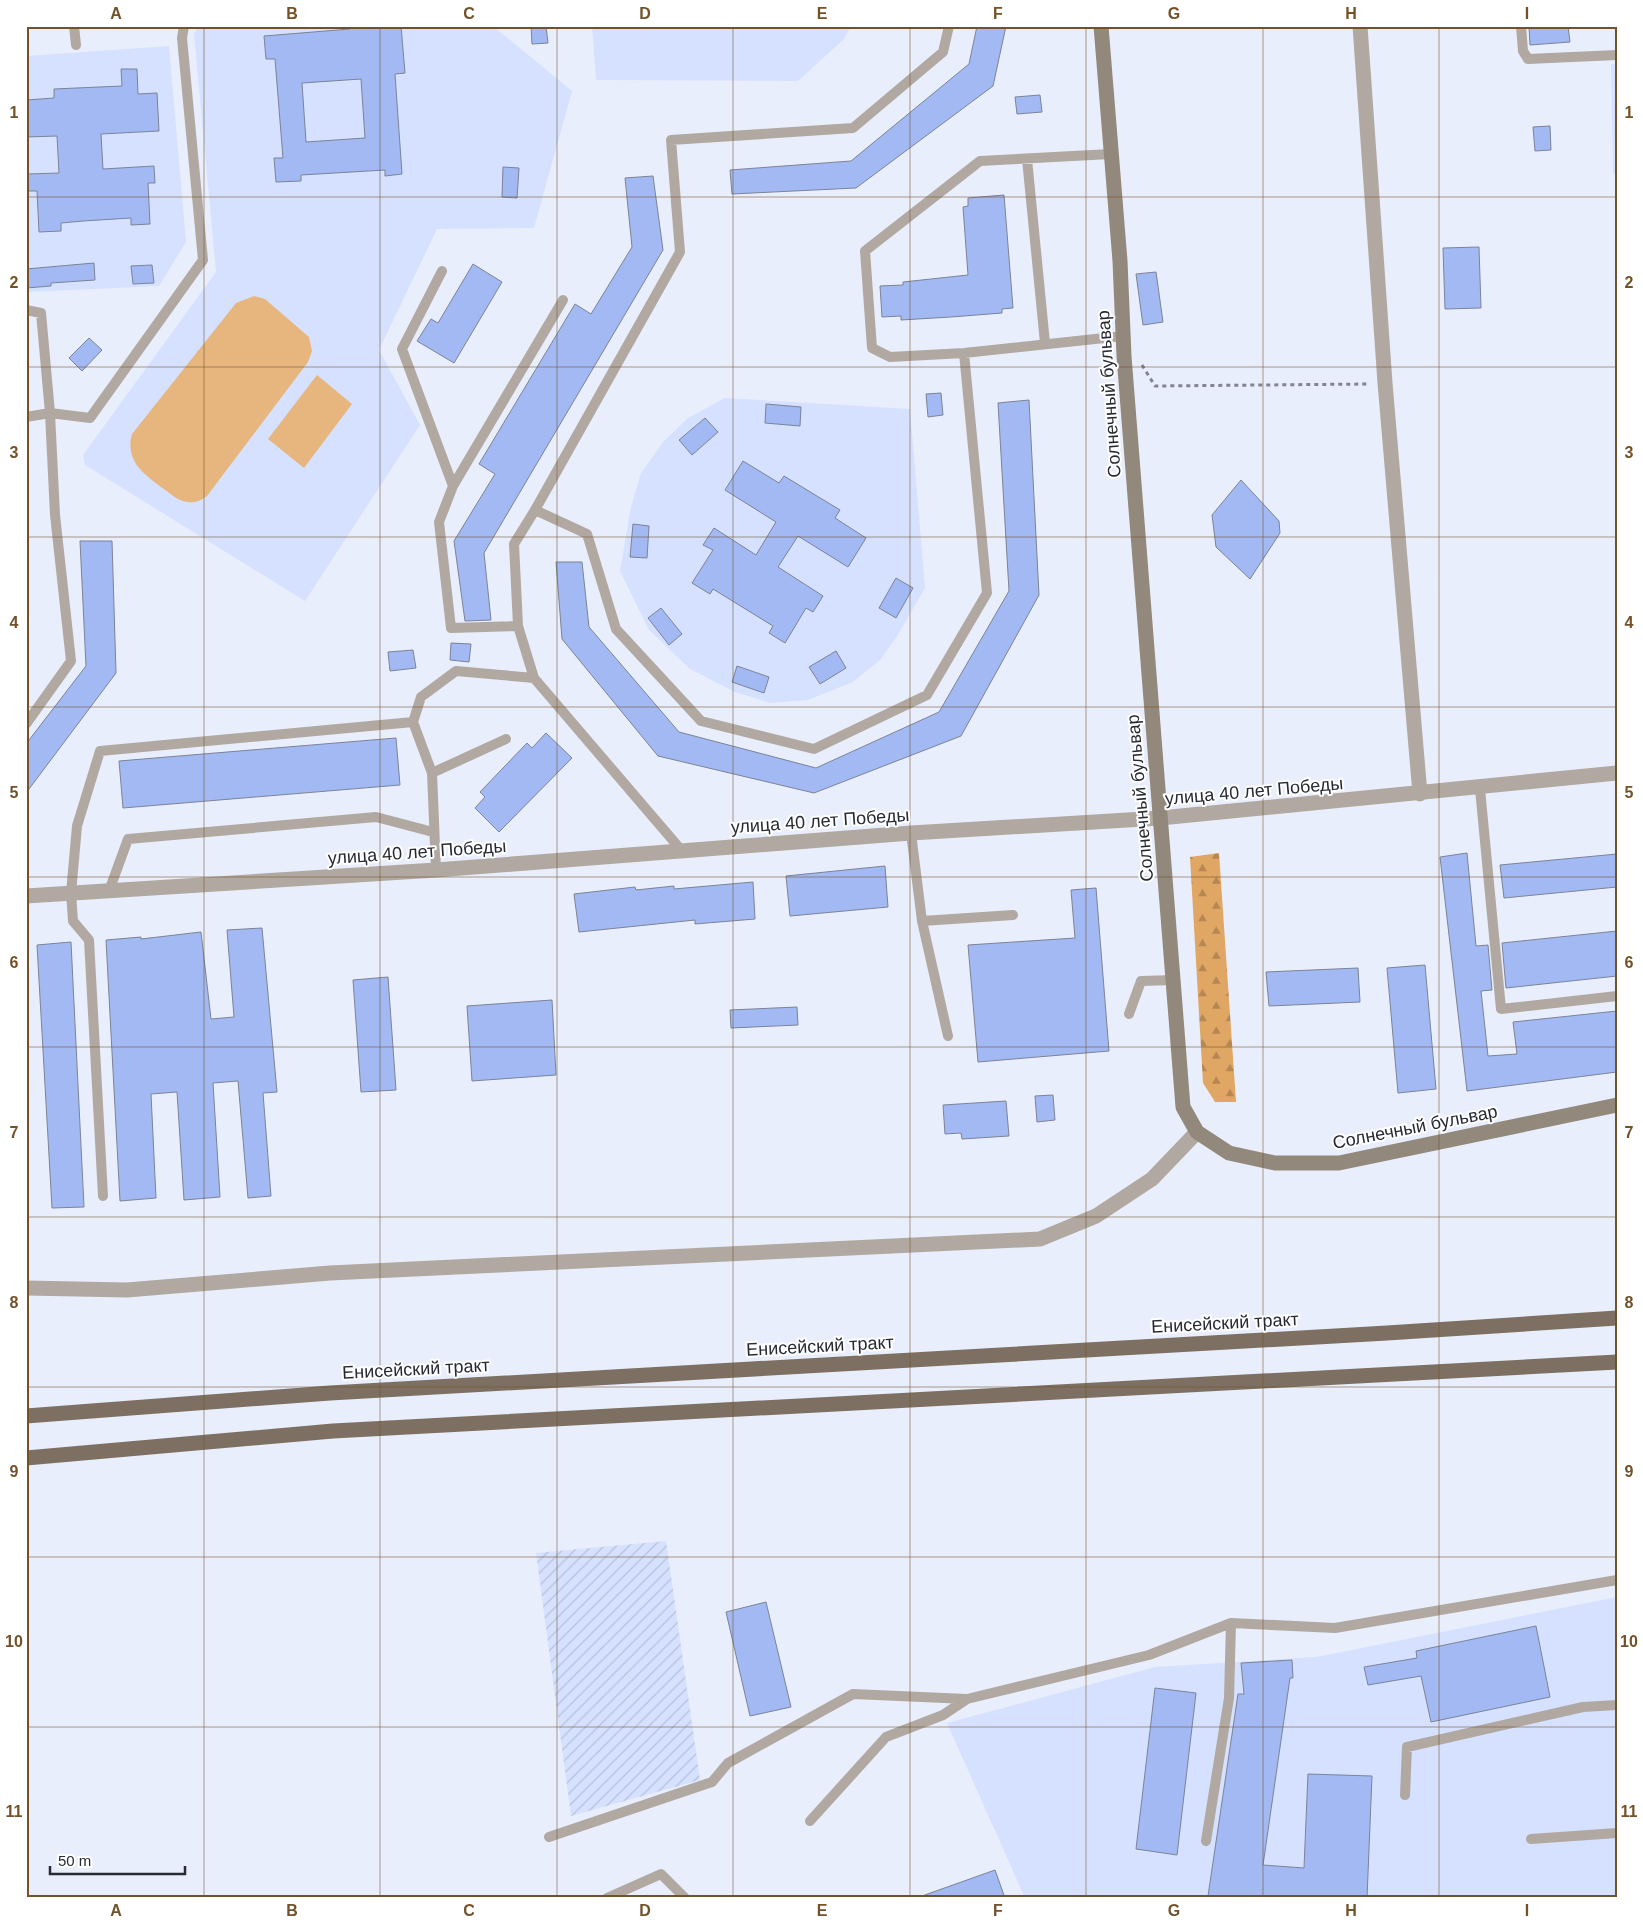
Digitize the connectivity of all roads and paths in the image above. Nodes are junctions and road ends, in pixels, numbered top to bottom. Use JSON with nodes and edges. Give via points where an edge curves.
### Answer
{"nodes":[{"id":1,"x":74,"y":26,"type":"edge"},
{"id":2,"x":184,"y":26,"type":"edge"},
{"id":3,"x":949,"y":26,"type":"edge"},
{"id":4,"x":1101,"y":26,"type":"edge"},
{"id":5,"x":1360,"y":26,"type":"edge"},
{"id":6,"x":1521,"y":26,"type":"edge"},
{"id":7,"x":76,"y":45,"type":"dead end"},
{"id":8,"x":1617,"y":55,"type":"edge"},
{"id":9,"x":1111,"y":154,"type":"junction"},
{"id":10,"x":1027,"y":159,"type":"junction"},
{"id":11,"x":442,"y":271,"type":"dead end"},
{"id":12,"x":564,"y":300,"type":"dead end"},
{"id":13,"x":26,"y":310,"type":"edge"},
{"id":14,"x":1123,"y":336,"type":"junction"},
{"id":15,"x":1045,"y":343,"type":"junction"},
{"id":16,"x":964,"y":353,"type":"junction"},
{"id":17,"x":1140,"y":362,"type":"dead end"},
{"id":18,"x":1368,"y":384,"type":"dead end"},
{"id":19,"x":50,"y":413,"type":"junction"},
{"id":20,"x":26,"y":417,"type":"edge"},
{"id":21,"x":454,"y":486,"type":"junction"},
{"id":22,"x":535,"y":510,"type":"junction"},
{"id":23,"x":518,"y":626,"type":"junction"},
{"id":24,"x":534,"y":678,"type":"junction"},
{"id":25,"x":413,"y":722,"type":"junction"},
{"id":26,"x":26,"y":724,"type":"edge"},
{"id":27,"x":506,"y":738,"type":"dead end"},
{"id":28,"x":432,"y":773,"type":"junction"},
{"id":29,"x":1617,"y":774,"type":"edge"},
{"id":30,"x":1480,"y":788,"type":"junction"},
{"id":31,"x":1420,"y":794,"type":"junction"},
{"id":32,"x":1160,"y":818,"type":"junction"},
{"id":33,"x":433,"y":832,"type":"junction"},
{"id":34,"x":911,"y":833,"type":"junction"},
{"id":35,"x":682,"y":851,"type":"junction"},
{"id":36,"x":436,"y":870,"type":"junction"},
{"id":37,"x":109,"y":890,"type":"junction"},
{"id":38,"x":71,"y":893,"type":"junction"},
{"id":39,"x":26,"y":896,"type":"edge"},
{"id":40,"x":1013,"y":915,"type":"dead end"},
{"id":41,"x":922,"y":922,"type":"junction"},
{"id":42,"x":1174,"y":980,"type":"junction"},
{"id":43,"x":1617,"y":996,"type":"edge"},
{"id":44,"x":1129,"y":1014,"type":"dead end"},
{"id":45,"x":948,"y":1036,"type":"dead end"},
{"id":46,"x":1617,"y":1104,"type":"edge"},
{"id":47,"x":1197,"y":1132,"type":"junction"},
{"id":48,"x":103,"y":1196,"type":"dead end"},
{"id":49,"x":26,"y":1288,"type":"edge"},
{"id":50,"x":1617,"y":1318,"type":"edge"},
{"id":51,"x":1617,"y":1362,"type":"edge"},
{"id":52,"x":26,"y":1416,"type":"edge"},
{"id":53,"x":26,"y":1458,"type":"edge"},
{"id":54,"x":1617,"y":1580,"type":"edge"},
{"id":55,"x":1231,"y":1623,"type":"junction"},
{"id":56,"x":967,"y":1699,"type":"junction"},
{"id":57,"x":1617,"y":1705,"type":"edge"},
{"id":58,"x":1405,"y":1795,"type":"dead end"},
{"id":59,"x":810,"y":1821,"type":"dead end"},
{"id":60,"x":1617,"y":1833,"type":"edge"},
{"id":61,"x":548,"y":1837,"type":"dead end"},
{"id":62,"x":1531,"y":1839,"type":"dead end"},
{"id":63,"x":1206,"y":1841,"type":"dead end"},
{"id":64,"x":607,"y":1898,"type":"edge"},
{"id":65,"x":685,"y":1898,"type":"edge"}],
"edges":[{"from":1,"to":7,"type":"lane"},
{"from":2,"to":19,"type":"lane","via":[[182,38],[203,260],[90,418]]},
{"from":3,"to":22,"type":"lane","via":[[943,52],[853,128],[670,140],[680,252]]},
{"from":4,"to":9,"type":"main road","name":"Солнечный бульвар"},
{"from":5,"to":31,"type":"street","via":[[1386,392]]},
{"from":6,"to":8,"type":"lane","via":[[1523,51],[1528,60]]},
{"from":9,"to":10,"type":"lane"},
{"from":9,"to":14,"type":"main road","name":"Солнечный бульвар"},
{"from":10,"to":15,"type":"lane"},
{"from":10,"to":16,"type":"lane","via":[[980,160],[865,251],[872,348],[890,356]]},
{"from":11,"to":21,"type":"lane","via":[[402,350]]},
{"from":12,"to":21,"type":"lane"},
{"from":13,"to":19,"type":"lane","via":[[41,312]]},
{"from":14,"to":15,"type":"lane"},
{"from":14,"to":32,"type":"main road","name":"Солнечный бульвар"},
{"from":15,"to":16,"type":"lane"},
{"from":16,"to":22,"type":"lane","via":[[987,593],[927,695],[814,749],[701,721],[616,630],[587,534]]},
{"from":17,"to":18,"type":"path","via":[[1156,386]]},
{"from":19,"to":20,"type":"lane"},
{"from":19,"to":26,"type":"lane","via":[[55,515],[72,661]]},
{"from":21,"to":23,"type":"lane","via":[[439,522],[451,628]]},
{"from":22,"to":23,"type":"lane","via":[[514,544]]},
{"from":23,"to":24,"type":"lane"},
{"from":24,"to":25,"type":"lane","via":[[456,671],[421,697]]},
{"from":24,"to":35,"type":"lane"},
{"from":25,"to":28,"type":"lane"},
{"from":25,"to":38,"type":"lane","via":[[100,751],[77,826]]},
{"from":27,"to":28,"type":"lane"},
{"from":28,"to":33,"type":"lane"},
{"from":29,"to":30,"type":"street","name":"улица 40 лет Победы"},
{"from":30,"to":31,"type":"street","name":"улица 40 лет Победы"},
{"from":30,"to":43,"type":"lane","via":[[1501,1009]]},
{"from":31,"to":32,"type":"street","name":"улица 40 лет Победы"},
{"from":32,"to":34,"type":"street","name":"улица 40 лет Победы"},
{"from":32,"to":42,"type":"main road","name":"Солнечный бульвар"},
{"from":33,"to":36,"type":"lane"},
{"from":33,"to":37,"type":"lane","via":[[376,817],[128,839]]},
{"from":34,"to":35,"type":"street","name":"улица 40 лет Победы"},
{"from":34,"to":41,"type":"lane"},
{"from":35,"to":36,"type":"street","name":"улица 40 лет Победы"},
{"from":36,"to":37,"type":"street","name":"улица 40 лет Победы"},
{"from":37,"to":38,"type":"street","name":"улица 40 лет Победы"},
{"from":38,"to":39,"type":"street","name":"улица 40 лет Победы"},
{"from":38,"to":48,"type":"lane","via":[[72,921],[89,940]]},
{"from":40,"to":41,"type":"lane"},
{"from":41,"to":45,"type":"lane"},
{"from":42,"to":44,"type":"lane","via":[[1141,981]]},
{"from":42,"to":47,"type":"main road","name":"Солнечный бульвар","via":[[1184,1107]]},
{"from":46,"to":47,"type":"main road","name":"Солнечный бульвар","via":[[1339,1163],[1275,1163],[1229,1153]]},
{"from":47,"to":49,"type":"street","via":[[1152,1179],[1096,1216],[1040,1239],[330,1273],[127,1290]]},
{"from":50,"to":52,"type":"main road","name":"Енисейский тракт","via":[[330,1392]]},
{"from":51,"to":53,"type":"main road","via":[[333,1431]]},
{"from":54,"to":55,"type":"lane","via":[[1335,1628]]},
{"from":55,"to":56,"type":"lane","via":[[1149,1656]]},
{"from":55,"to":63,"type":"lane","via":[[1229,1698]]},
{"from":56,"to":59,"type":"lane","via":[[943,1715],[886,1738]]},
{"from":56,"to":61,"type":"lane","via":[[853,1694],[728,1763],[712,1782]]},
{"from":57,"to":58,"type":"lane","via":[[1583,1707],[1407,1747]]},
{"from":60,"to":62,"type":"lane"},
{"from":64,"to":65,"type":"lane","via":[[661,1874]]}]}
